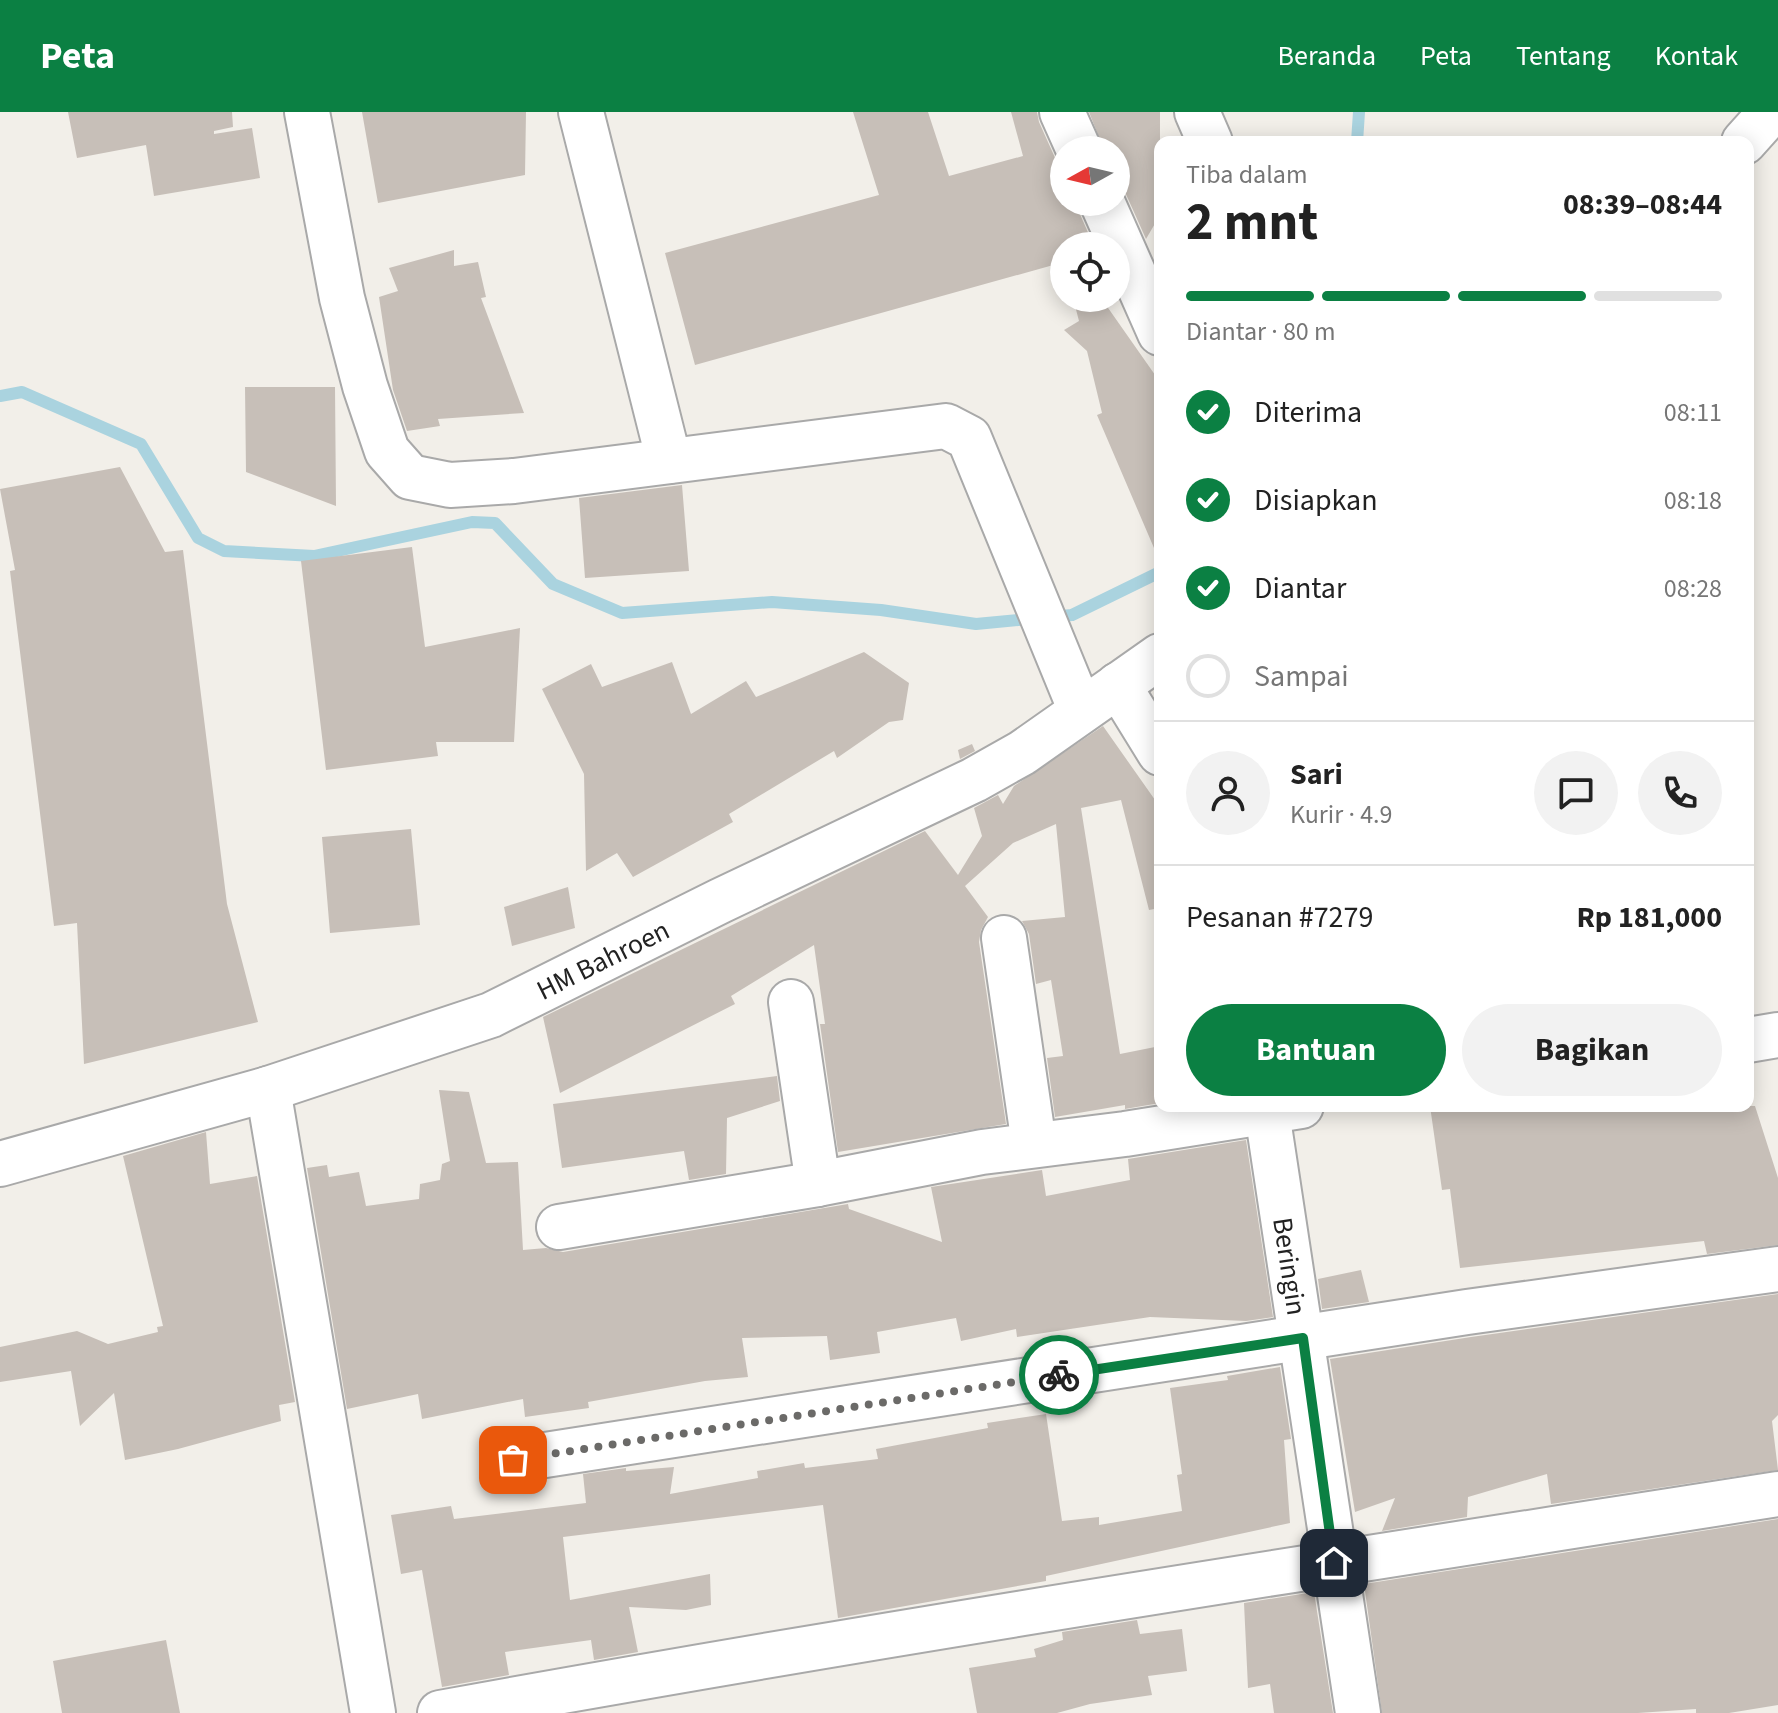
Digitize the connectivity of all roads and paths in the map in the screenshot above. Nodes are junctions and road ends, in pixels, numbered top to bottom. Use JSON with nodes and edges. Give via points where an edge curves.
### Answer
{"nodes":[{"id":1,"x":307,"y":112,"type":"edge"},
{"id":2,"x":581,"y":112,"type":"edge"},
{"id":3,"x":1062,"y":112,"type":"edge"},
{"id":4,"x":1197,"y":112,"type":"edge"},
{"id":5,"x":1771,"y":112,"type":"edge"},
{"id":6,"x":1073,"y":136,"type":"edge"},
{"id":7,"x":1207,"y":136,"type":"edge"},
{"id":8,"x":1749,"y":136,"type":"edge"},
{"id":9,"x":1108,"y":216,"type":"edge"},
{"id":10,"x":1154,"y":319,"type":"edge"},
{"id":11,"x":669,"y":461,"type":"junction"},
{"id":12,"x":1154,"y":660,"type":"edge"},
{"id":13,"x":1118,"y":685,"type":"junction"},
{"id":14,"x":1081,"y":711,"type":"junction"},
{"id":15,"x":1154,"y":743,"type":"edge"},
{"id":16,"x":1004,"y":938,"type":"dead end"},
{"id":17,"x":791,"y":1002,"type":"dead end"},
{"id":18,"x":1778,"y":1035,"type":"edge"},
{"id":19,"x":1754,"y":1039,"type":"edge"},
{"id":20,"x":268,"y":1089,"type":"junction"},
{"id":21,"x":1254,"y":1112,"type":"edge"},
{"id":22,"x":1278,"y":1112,"type":"edge"},
{"id":23,"x":1034,"y":1144,"type":"junction"},
{"id":24,"x":0,"y":1164,"type":"edge"},
{"id":25,"x":818,"y":1184,"type":"junction"},
{"id":26,"x":559,"y":1227,"type":"dead end"},
{"id":27,"x":1778,"y":1269,"type":"edge"},
{"id":28,"x":1303,"y":1338,"type":"junction"},
{"id":29,"x":513,"y":1460,"type":"dead end"},
{"id":30,"x":1778,"y":1494,"type":"edge"},
{"id":31,"x":1334,"y":1563,"type":"junction"},
{"id":32,"x":609,"y":1698,"type":"edge"},
{"id":33,"x":373,"y":1713,"type":"edge"},
{"id":34,"x":440,"y":1713,"type":"edge"},
{"id":35,"x":1358,"y":1713,"type":"edge"}],
"edges":[{"from":1,"to":11,"type":"street","via":[[342,298],[365,386],[387,451],[410,477],[450,485]]},
{"from":2,"to":11,"type":"street"},
{"from":3,"to":6,"type":"street"},
{"from":4,"to":7,"type":"street"},
{"from":5,"to":8,"type":"street"},
{"from":9,"to":10,"type":"street"},
{"from":11,"to":14,"type":"street","via":[[946,426],[969,438]]},
{"from":12,"to":13,"type":"street","name":"HM Bahroen"},
{"from":13,"to":14,"type":"street","name":"HM Bahroen"},
{"from":13,"to":15,"type":"street"},
{"from":14,"to":20,"type":"street","name":"HM Bahroen","via":[[974,780],[491,1015]]},
{"from":16,"to":23,"type":"street"},
{"from":17,"to":25,"type":"street"},
{"from":18,"to":19,"type":"street"},
{"from":20,"to":24,"type":"street","name":"HM Bahroen"},
{"from":20,"to":33,"type":"street"},
{"from":21,"to":23,"type":"street"},
{"from":22,"to":28,"type":"street","name":"Beringin"},
{"from":23,"to":25,"type":"street"},
{"from":25,"to":26,"type":"street"},
{"from":27,"to":28,"type":"street"},
{"from":28,"to":29,"type":"street"},
{"from":28,"to":31,"type":"street","name":"Beringin"},
{"from":30,"to":31,"type":"street"},
{"from":31,"to":32,"type":"street"},
{"from":31,"to":35,"type":"street","name":"Beringin"},
{"from":32,"to":34,"type":"street"}]}
